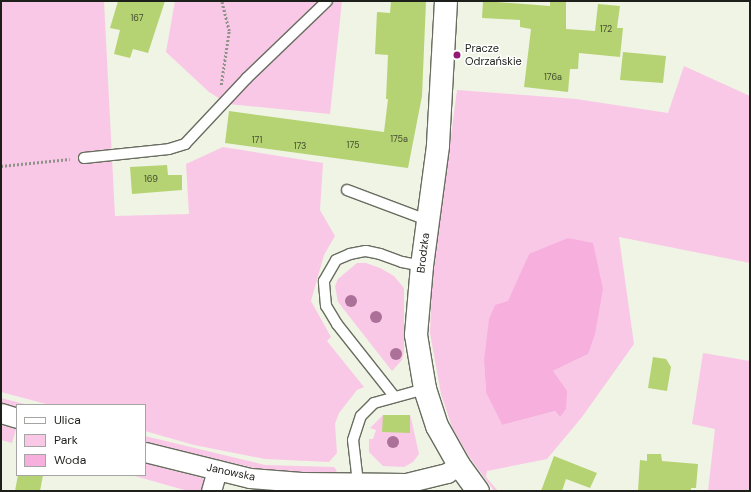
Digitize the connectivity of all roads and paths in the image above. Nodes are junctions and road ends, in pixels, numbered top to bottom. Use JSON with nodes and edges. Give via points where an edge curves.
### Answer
{"nodes":[{"id":1,"x":327,"y":1,"type":"edge"},
{"id":2,"x":446,"y":1,"type":"edge"},
{"id":3,"x":222,"y":2,"type":"edge"},
{"id":4,"x":221,"y":85,"type":"dead end"},
{"id":5,"x":84,"y":158,"type":"joint"},
{"id":6,"x":1,"y":166,"type":"edge"},
{"id":7,"x":347,"y":190,"type":"dead end"},
{"id":8,"x":427,"y":220,"type":"junction"},
{"id":9,"x":422,"y":266,"type":"junction"},
{"id":10,"x":426,"y":389,"type":"junction"},
{"id":11,"x":394,"y":396,"type":"junction"},
{"id":12,"x":1,"y":413,"type":"edge"},
{"id":13,"x":16,"y":418,"type":"edge"},
{"id":14,"x":146,"y":452,"type":"edge"},
{"id":15,"x":459,"y":465,"type":"junction"},
{"id":16,"x":218,"y":470,"type":"junction"},
{"id":17,"x":358,"y":483,"type":"junction"},
{"id":18,"x":211,"y":491,"type":"edge"},
{"id":19,"x":478,"y":491,"type":"edge"}],
"edges":[{"from":1,"to":5,"type":"lane","via":[[247,78],[185,144],[161,150]]},
{"from":2,"to":8,"type":"street","name":"Brodzka","via":[[438,146]]},
{"from":3,"to":4,"type":"path","via":[[229,31]]},
{"from":5,"to":6,"type":"path"},
{"from":7,"to":8,"type":"lane"},
{"from":8,"to":9,"type":"street","name":"Brodzka"},
{"from":9,"to":10,"type":"street","name":"Brodzka","via":[[416,318],[418,356]]},
{"from":9,"to":11,"type":"lane","via":[[366,251],[336,260],[324,281],[326,306],[337,324]]},
{"from":10,"to":11,"type":"lane"},
{"from":10,"to":15,"type":"street","name":"Brodzka","via":[[437,426]]},
{"from":11,"to":17,"type":"lane","via":[[374,403],[361,416],[353,440]]},
{"from":12,"to":13,"type":"street"},
{"from":14,"to":16,"type":"street","name":"Janowska"},
{"from":15,"to":17,"type":"street","name":"Janowska","via":[[447,473],[425,480],[406,483]]},
{"from":15,"to":19,"type":"street","name":"Brodzka"},
{"from":16,"to":17,"type":"street","name":"Janowska","via":[[250,478]]},
{"from":16,"to":18,"type":"street"}]}
